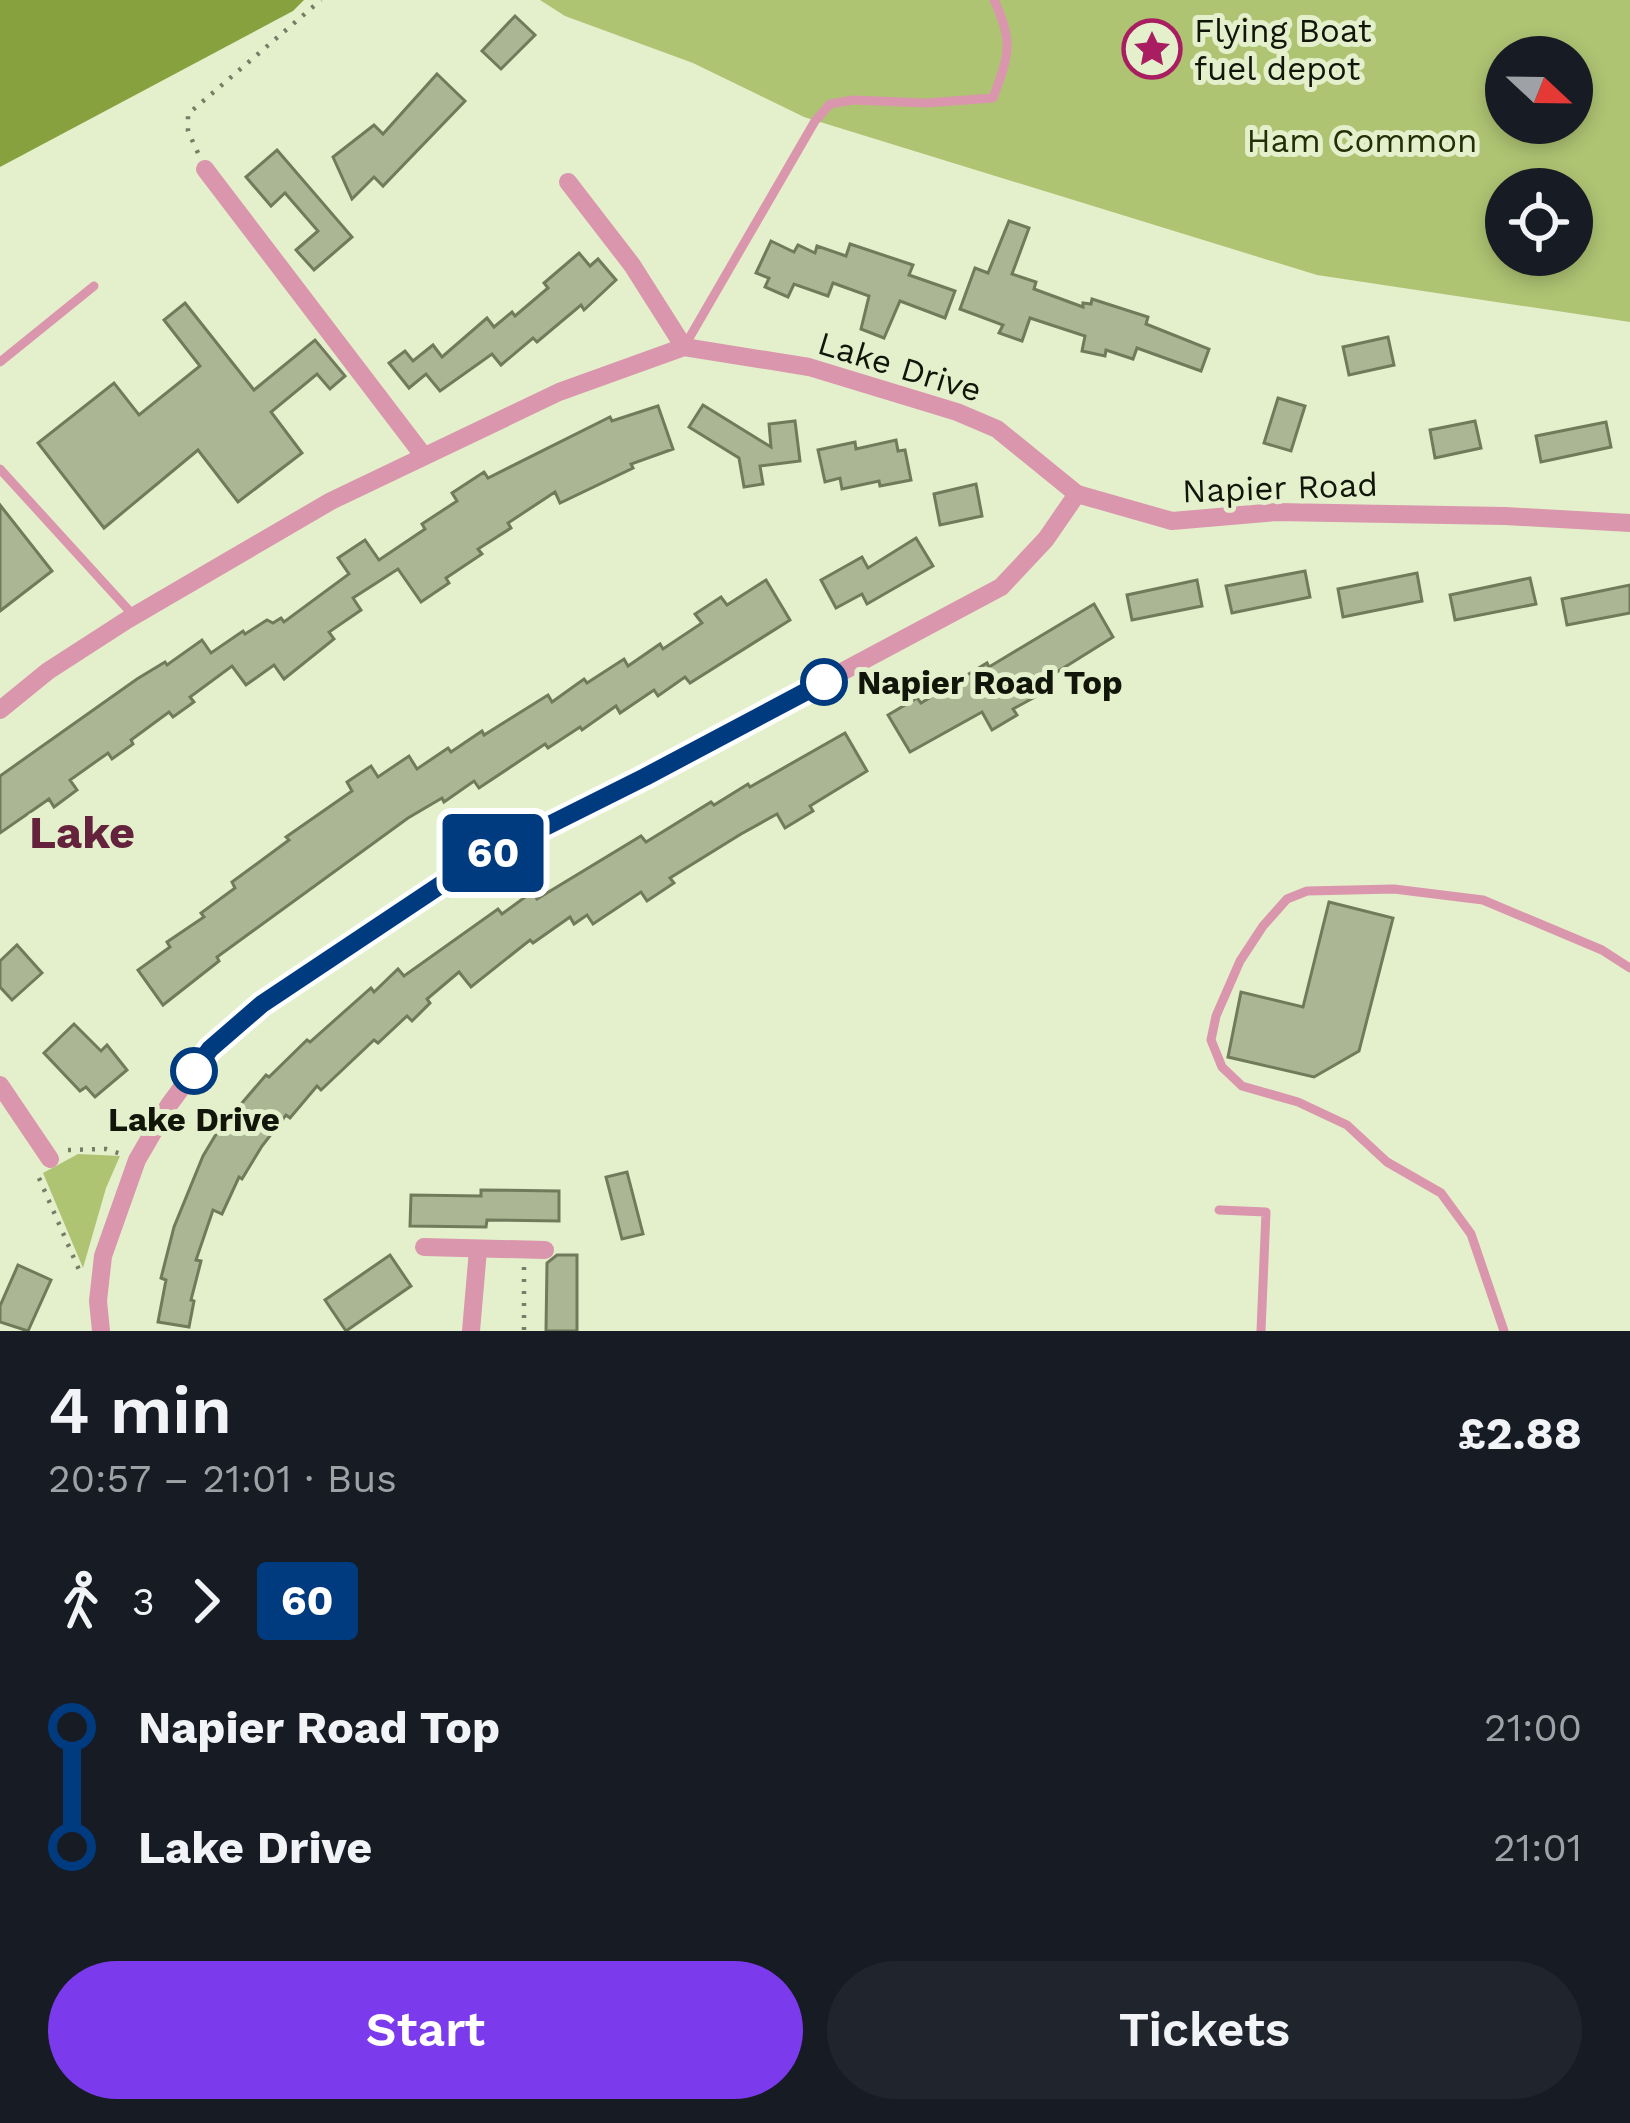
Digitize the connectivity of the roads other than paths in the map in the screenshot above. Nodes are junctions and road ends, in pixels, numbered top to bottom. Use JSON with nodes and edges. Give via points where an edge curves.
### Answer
{"nodes":[{"id":1,"x":994,"y":0,"type":"edge"},
{"id":2,"x":205,"y":170,"type":"road end"},
{"id":3,"x":568,"y":182,"type":"dead end"},
{"id":4,"x":94,"y":286,"type":"dead end"},
{"id":5,"x":684,"y":347,"type":"junction"},
{"id":6,"x":0,"y":362,"type":"edge"},
{"id":7,"x":423,"y":455,"type":"junction"},
{"id":8,"x":0,"y":469,"type":"edge"},
{"id":9,"x":1077,"y":494,"type":"junction"},
{"id":10,"x":1630,"y":523,"type":"edge"},
{"id":11,"x":134,"y":616,"type":"junction"},
{"id":12,"x":0,"y":710,"type":"edge"},
{"id":13,"x":1630,"y":968,"type":"edge"},
{"id":14,"x":0,"y":1085,"type":"edge"},
{"id":15,"x":7,"y":1113,"type":"edge"},
{"id":16,"x":50,"y":1159,"type":"road end"},
{"id":17,"x":1219,"y":1210,"type":"dead end"},
{"id":18,"x":424,"y":1247,"type":"dead end"},
{"id":19,"x":478,"y":1250,"type":"junction"},
{"id":20,"x":545,"y":1250,"type":"dead end"},
{"id":21,"x":101,"y":1331,"type":"edge"},
{"id":22,"x":471,"y":1331,"type":"edge"},
{"id":23,"x":1262,"y":1331,"type":"edge"},
{"id":24,"x":1504,"y":1331,"type":"edge"}],
"edges":[{"from":1,"to":5,"type":"lane","via":[[1008,30],[993,98],[830,104]]},
{"from":2,"to":7,"type":"street"},
{"from":3,"to":5,"type":"street"},
{"from":4,"to":6,"type":"lane"},
{"from":5,"to":7,"type":"street","name":"Lake Drive"},
{"from":5,"to":9,"type":"street","name":"Lake Drive","via":[[808,368],[957,412],[997,429]]},
{"from":7,"to":11,"type":"street","name":"Lake Drive","via":[[276,530]]},
{"from":8,"to":11,"type":"lane"},
{"from":9,"to":10,"type":"street","name":"Napier Road","via":[[1172,521],[1276,512]]},
{"from":9,"to":21,"type":"street","via":[[1001,587],[475,862],[262,1004],[210,1049],[137,1160],[99,1277]]},
{"from":11,"to":12,"type":"street","name":"Lake Drive"},
{"from":13,"to":24,"type":"lane","via":[[1483,900],[1394,889],[1307,891],[1287,899],[1263,926],[1216,1016],[1211,1040],[1242,1086],[1347,1125],[1387,1162],[1441,1193],[1471,1234]]},
{"from":14,"to":15,"type":"street"},
{"from":15,"to":16,"type":"street"},
{"from":17,"to":23,"type":"lane","via":[[1266,1212]]},
{"from":18,"to":19,"type":"street"},
{"from":19,"to":20,"type":"street"},
{"from":19,"to":22,"type":"street"}]}
